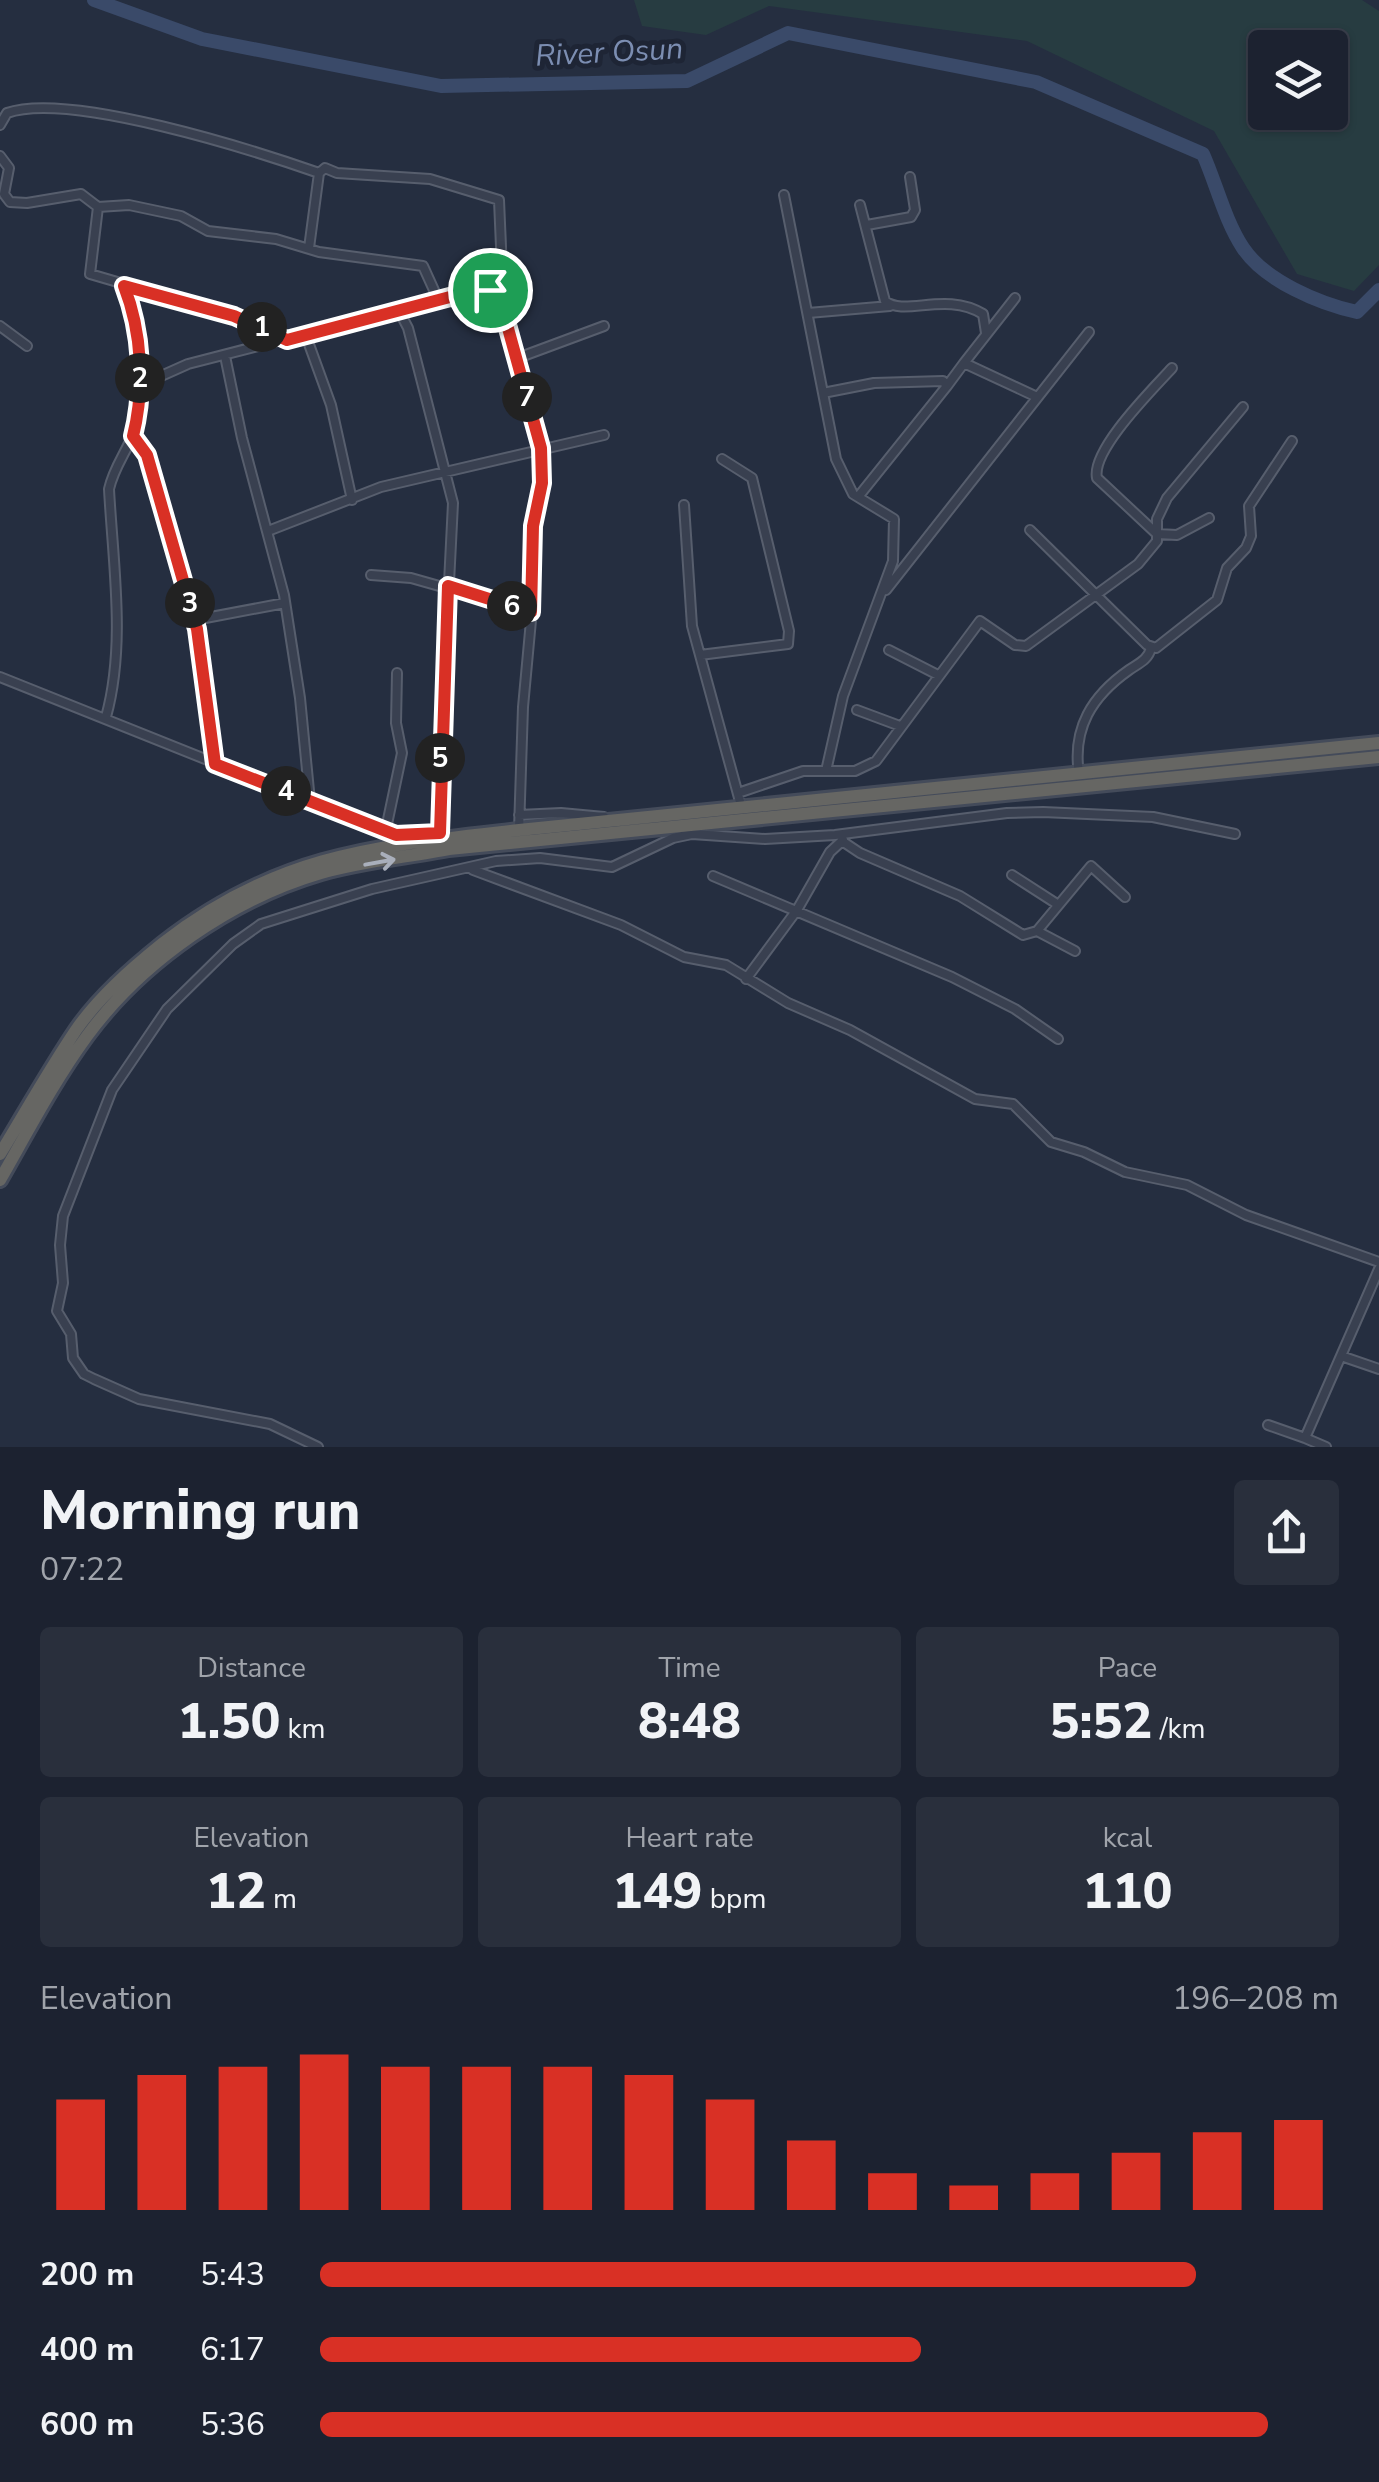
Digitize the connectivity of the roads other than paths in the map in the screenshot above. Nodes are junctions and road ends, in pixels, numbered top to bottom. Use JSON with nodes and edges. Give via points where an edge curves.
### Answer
{"nodes":[{"id":1,"x":0,"y":125,"type":"edge"},
{"id":2,"x":0,"y":156,"type":"edge"},
{"id":3,"x":318,"y":173,"type":"junction"},
{"id":4,"x":910,"y":177,"type":"dead end"},
{"id":5,"x":784,"y":196,"type":"dead end"},
{"id":6,"x":860,"y":204,"type":"dead end"},
{"id":7,"x":98,"y":206,"type":"junction"},
{"id":8,"x":867,"y":225,"type":"junction"},
{"id":9,"x":309,"y":248,"type":"junction"},
{"id":10,"x":124,"y":286,"type":"junction"},
{"id":11,"x":490,"y":290,"type":"junction"},
{"id":12,"x":1015,"y":298,"type":"dead end"},
{"id":13,"x":438,"y":299,"type":"junction"},
{"id":14,"x":890,"y":306,"type":"junction"},
{"id":15,"x":398,"y":309,"type":"junction"},
{"id":16,"x":808,"y":313,"type":"junction"},
{"id":17,"x":0,"y":326,"type":"edge"},
{"id":18,"x":604,"y":326,"type":"dead end"},
{"id":19,"x":1089,"y":332,"type":"dead end"},
{"id":20,"x":986,"y":333,"type":"junction"},
{"id":21,"x":306,"y":336,"type":"junction"},
{"id":22,"x":287,"y":340,"type":"junction"},
{"id":23,"x":27,"y":346,"type":"dead end"},
{"id":24,"x":225,"y":356,"type":"junction"},
{"id":25,"x":515,"y":359,"type":"junction"},
{"id":26,"x":139,"y":363,"type":"junction"},
{"id":27,"x":964,"y":363,"type":"junction"},
{"id":28,"x":1172,"y":368,"type":"dead end"},
{"id":29,"x":159,"y":375,"type":"junction"},
{"id":30,"x":141,"y":385,"type":"junction"},
{"id":31,"x":947,"y":386,"type":"junction"},
{"id":32,"x":823,"y":394,"type":"junction"},
{"id":33,"x":1037,"y":398,"type":"junction"},
{"id":34,"x":1243,"y":407,"type":"dead end"},
{"id":35,"x":604,"y":435,"type":"dead end"},
{"id":36,"x":133,"y":436,"type":"junction"},
{"id":37,"x":1292,"y":442,"type":"dead end"},
{"id":38,"x":541,"y":448,"type":"junction"},
{"id":39,"x":722,"y":459,"type":"dead end"},
{"id":40,"x":445,"y":473,"type":"junction"},
{"id":41,"x":858,"y":497,"type":"junction"},
{"id":42,"x":352,"y":500,"type":"junction"},
{"id":43,"x":684,"y":506,"type":"dead end"},
{"id":44,"x":1209,"y":518,"type":"dead end"},
{"id":45,"x":1030,"y":530,"type":"dead end"},
{"id":46,"x":268,"y":531,"type":"junction"},
{"id":47,"x":1157,"y":534,"type":"junction"},
{"id":48,"x":893,"y":561,"type":"junction"},
{"id":49,"x":904,"y":568,"type":"junction"},
{"id":50,"x":370,"y":575,"type":"dead end"},
{"id":51,"x":448,"y":586,"type":"junction"},
{"id":52,"x":884,"y":594,"type":"junction"},
{"id":53,"x":1098,"y":596,"type":"junction"},
{"id":54,"x":286,"y":603,"type":"junction"},
{"id":55,"x":531,"y":612,"type":"junction"},
{"id":56,"x":195,"y":620,"type":"junction"},
{"id":57,"x":1151,"y":648,"type":"junction"},
{"id":58,"x":889,"y":650,"type":"dead end"},
{"id":59,"x":700,"y":655,"type":"junction"},
{"id":60,"x":397,"y":672,"type":"dead end"},
{"id":61,"x":938,"y":676,"type":"junction"},
{"id":62,"x":0,"y":677,"type":"edge"},
{"id":63,"x":857,"y":710,"type":"dead end"},
{"id":64,"x":106,"y":717,"type":"junction"},
{"id":65,"x":900,"y":726,"type":"junction"},
{"id":66,"x":1379,"y":744,"type":"edge"},
{"id":67,"x":1379,"y":757,"type":"edge"},
{"id":68,"x":215,"y":764,"type":"junction"},
{"id":69,"x":826,"y":771,"type":"junction"},
{"id":70,"x":1079,"y":774,"type":"junction"},
{"id":71,"x":738,"y":793,"type":"junction"},
{"id":72,"x":310,"y":801,"type":"junction"},
{"id":73,"x":519,"y":815,"type":"junction"},
{"id":74,"x":743,"y":815,"type":"junction"},
{"id":75,"x":616,"y":821,"type":"junction"},
{"id":76,"x":386,"y":829,"type":"junction"},
{"id":77,"x":519,"y":830,"type":"junction"},
{"id":78,"x":1235,"y":834,"type":"dead end"},
{"id":79,"x":441,"y":836,"type":"junction"},
{"id":80,"x":748,"y":836,"type":"junction"},
{"id":81,"x":844,"y":837,"type":"junction"},
{"id":82,"x":470,"y":869,"type":"junction"},
{"id":83,"x":1012,"y":875,"type":"dead end"},
{"id":84,"x":713,"y":876,"type":"dead end"},
{"id":85,"x":1125,"y":897,"type":"dead end"},
{"id":86,"x":1057,"y":904,"type":"junction"},
{"id":87,"x":797,"y":910,"type":"junction"},
{"id":88,"x":1037,"y":931,"type":"junction"},
{"id":89,"x":1075,"y":951,"type":"dead end"},
{"id":90,"x":746,"y":978,"type":"junction"},
{"id":91,"x":1058,"y":1039,"type":"dead end"},
{"id":92,"x":0,"y":1154,"type":"edge"},
{"id":93,"x":0,"y":1180,"type":"edge"},
{"id":94,"x":1379,"y":1266,"type":"edge"},
{"id":95,"x":1341,"y":1356,"type":"junction"},
{"id":96,"x":1379,"y":1369,"type":"edge"},
{"id":97,"x":1268,"y":1425,"type":"dead end"},
{"id":98,"x":1305,"y":1438,"type":"junction"},
{"id":99,"x":318,"y":1447,"type":"edge"},
{"id":100,"x":1326,"y":1447,"type":"edge"}],
"edges":[{"from":1,"to":3,"type":"street","via":[[7,113],[23,110],[111,114]]},
{"from":2,"to":7,"type":"street","via":[[9,168],[4,194],[10,202],[75,193]]},
{"from":3,"to":9,"type":"street"},
{"from":3,"to":11,"type":"street","via":[[325,168],[430,179],[499,200],[502,270]]},
{"from":4,"to":8,"type":"street","via":[[916,210],[911,217]]},
{"from":5,"to":16,"type":"street"},
{"from":6,"to":8,"type":"street"},
{"from":7,"to":9,"type":"street","via":[[129,205],[181,216],[208,232]]},
{"from":7,"to":10,"type":"street","via":[[88,271]]},
{"from":8,"to":14,"type":"street"},
{"from":9,"to":13,"type":"street","via":[[423,266]]},
{"from":10,"to":22,"type":"street","via":[[234,316]]},
{"from":10,"to":26,"type":"street"},
{"from":11,"to":13,"type":"street"},
{"from":11,"to":25,"type":"street","via":[[498,292]]},
{"from":12,"to":20,"type":"street"},
{"from":13,"to":15,"type":"street"},
{"from":14,"to":16,"type":"street"},
{"from":14,"to":20,"type":"street","via":[[953,301],[983,314]]},
{"from":15,"to":21,"type":"street"},
{"from":15,"to":40,"type":"street"},
{"from":16,"to":32,"type":"street"},
{"from":17,"to":23,"type":"street"},
{"from":18,"to":25,"type":"street"},
{"from":19,"to":33,"type":"street"},
{"from":20,"to":27,"type":"street"},
{"from":21,"to":22,"type":"street"},
{"from":21,"to":42,"type":"street","via":[[331,405]]},
{"from":22,"to":24,"type":"street"},
{"from":24,"to":29,"type":"street"},
{"from":24,"to":46,"type":"street"},
{"from":25,"to":38,"type":"street"},
{"from":26,"to":29,"type":"street"},
{"from":26,"to":30,"type":"street"},
{"from":27,"to":31,"type":"street"},
{"from":27,"to":33,"type":"street"},
{"from":28,"to":47,"type":"street","via":[[1118,429],[1095,470],[1102,486]]},
{"from":29,"to":30,"type":"street"},
{"from":30,"to":36,"type":"street"},
{"from":31,"to":32,"type":"street","via":[[874,384]]},
{"from":31,"to":41,"type":"street"},
{"from":32,"to":41,"type":"street","via":[[836,459]]},
{"from":33,"to":49,"type":"street"},
{"from":34,"to":47,"type":"street","via":[[1167,498]]},
{"from":35,"to":38,"type":"street"},
{"from":36,"to":56,"type":"street","via":[[147,455]]},
{"from":36,"to":64,"type":"street","via":[[113,470],[110,490],[116,643]]},
{"from":37,"to":57,"type":"street","via":[[1249,506],[1251,536],[1227,568],[1217,600]]},
{"from":38,"to":40,"type":"street"},
{"from":38,"to":55,"type":"street"},
{"from":39,"to":59,"type":"street","via":[[752,478],[788,644]]},
{"from":40,"to":42,"type":"street","via":[[382,486]]},
{"from":40,"to":51,"type":"street","via":[[453,503]]},
{"from":41,"to":48,"type":"street","via":[[894,518]]},
{"from":42,"to":46,"type":"street"},
{"from":43,"to":59,"type":"street"},
{"from":44,"to":47,"type":"street","via":[[1177,534]]},
{"from":45,"to":53,"type":"street"},
{"from":46,"to":54,"type":"street"},
{"from":47,"to":53,"type":"street","via":[[1138,564]]},
{"from":48,"to":49,"type":"street"},
{"from":48,"to":52,"type":"street"},
{"from":49,"to":52,"type":"street"},
{"from":50,"to":51,"type":"street"},
{"from":51,"to":55,"type":"street"},
{"from":51,"to":79,"type":"street"},
{"from":52,"to":69,"type":"street","via":[[862,636]]},
{"from":53,"to":57,"type":"street"},
{"from":53,"to":61,"type":"street","via":[[1026,646],[980,620]]},
{"from":54,"to":56,"type":"street"},
{"from":54,"to":72,"type":"street"},
{"from":55,"to":73,"type":"street"},
{"from":56,"to":68,"type":"street"},
{"from":57,"to":70,"type":"street","via":[[1085,714]]},
{"from":58,"to":61,"type":"street"},
{"from":59,"to":71,"type":"street"},
{"from":60,"to":76,"type":"street","via":[[402,752]]},
{"from":61,"to":65,"type":"street"},
{"from":62,"to":64,"type":"street"},
{"from":63,"to":65,"type":"street"},
{"from":64,"to":68,"type":"street"},
{"from":65,"to":69,"type":"street","via":[[876,761]]},
{"from":66,"to":70,"type":"highway"},
{"from":67,"to":74,"type":"highway"},
{"from":68,"to":72,"type":"street"},
{"from":69,"to":71,"type":"street","via":[[803,771]]},
{"from":70,"to":74,"type":"highway"},
{"from":71,"to":74,"type":"street"},
{"from":72,"to":76,"type":"street"},
{"from":73,"to":75,"type":"street","via":[[594,814]]},
{"from":73,"to":77,"type":"street"},
{"from":74,"to":75,"type":"highway"},
{"from":74,"to":80,"type":"street"},
{"from":93,"to":74,"type":"highway","one_way":true,"via":[[68,1065],[120,998],[206,927],[262,895],[322,872],[449,849]]},
{"from":75,"to":77,"type":"highway"},
{"from":76,"to":79,"type":"street"},
{"from":77,"to":79,"type":"highway"},
{"from":78,"to":81,"type":"street","via":[[1153,817],[1076,812],[1007,813]]},
{"from":79,"to":92,"type":"highway","via":[[318,861],[257,882],[198,915],[109,991],[77,1028]]},
{"from":80,"to":81,"type":"street"},
{"from":80,"to":82,"type":"street","via":[[673,838],[612,867],[540,858]]},
{"from":81,"to":87,"type":"street"},
{"from":81,"to":88,"type":"street","via":[[860,854],[960,896],[1023,935]]},
{"from":82,"to":90,"type":"street","via":[[621,925],[684,958],[721,962]]},
{"from":82,"to":99,"type":"street","via":[[261,924],[233,944],[167,1010],[112,1090],[64,1216],[58,1311],[84,1374],[139,1399],[270,1424]]},
{"from":83,"to":86,"type":"street"},
{"from":84,"to":87,"type":"street"},
{"from":85,"to":86,"type":"street","via":[[1091,866]]},
{"from":86,"to":88,"type":"street"},
{"from":87,"to":90,"type":"street"},
{"from":87,"to":91,"type":"street","via":[[952,977]]},
{"from":88,"to":89,"type":"street"},
{"from":90,"to":94,"type":"street","via":[[975,1099],[1013,1104],[1051,1142],[1125,1172],[1187,1185]]},
{"from":94,"to":95,"type":"street"},
{"from":95,"to":96,"type":"street"},
{"from":95,"to":98,"type":"street"},
{"from":97,"to":98,"type":"street"},
{"from":98,"to":100,"type":"street"}]}
